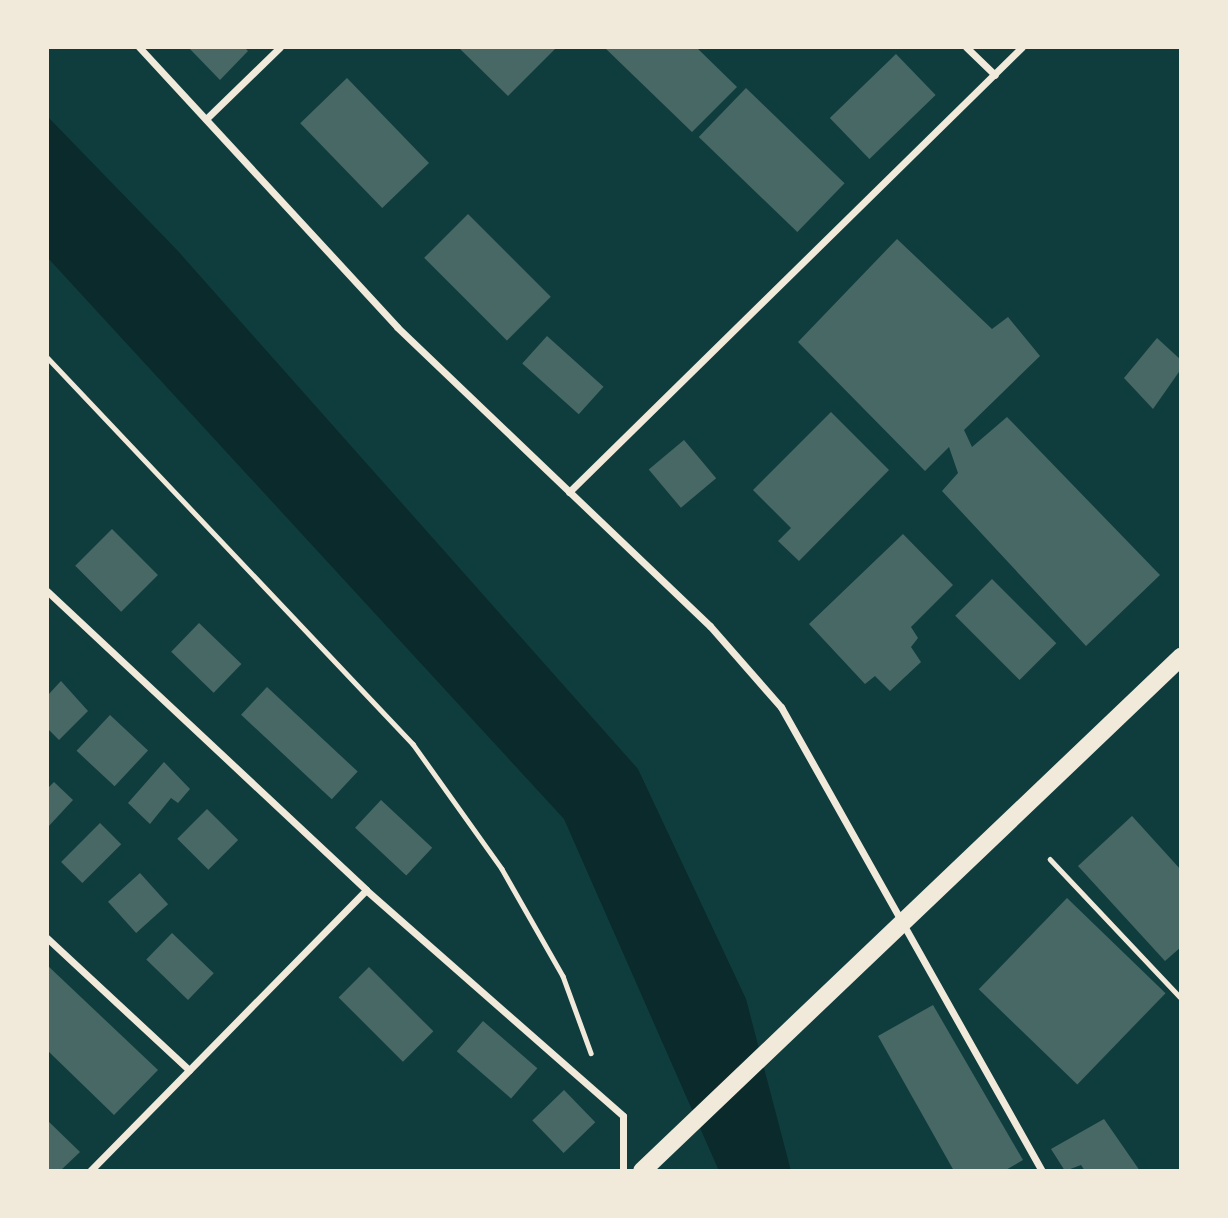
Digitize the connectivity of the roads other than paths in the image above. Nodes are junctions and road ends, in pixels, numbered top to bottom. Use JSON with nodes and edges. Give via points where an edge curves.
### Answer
{"nodes":[{"id":1,"x":138,"y":47,"type":"edge"},
{"id":2,"x":280,"y":47,"type":"edge"},
{"id":3,"x":966,"y":47,"type":"edge"},
{"id":4,"x":1022,"y":47,"type":"edge"},
{"id":5,"x":995,"y":75,"type":"junction"},
{"id":6,"x":206,"y":119,"type":"junction"},
{"id":7,"x":569,"y":492,"type":"junction"},
{"id":8,"x":47,"y":591,"type":"edge"},
{"id":9,"x":1181,"y":657,"type":"edge"},
{"id":10,"x":366,"y":890,"type":"junction"},
{"id":11,"x":901,"y":924,"type":"junction"},
{"id":12,"x":47,"y":938,"type":"edge"},
{"id":13,"x":189,"y":1070,"type":"junction"},
{"id":14,"x":643,"y":1170,"type":"edge"},
{"id":15,"x":90,"y":1171,"type":"edge"},
{"id":16,"x":623,"y":1171,"type":"edge"},
{"id":17,"x":1042,"y":1171,"type":"edge"}],
"edges":[{"from":1,"to":6,"type":"street"},
{"from":2,"to":6,"type":"street"},
{"from":3,"to":5,"type":"street"},
{"from":4,"to":5,"type":"street"},
{"from":5,"to":7,"type":"street"},
{"from":6,"to":7,"type":"street","via":[[397,327]]},
{"from":7,"to":11,"type":"street","via":[[710,626],[781,707]]},
{"from":8,"to":10,"type":"street"},
{"from":9,"to":11,"type":"main road"},
{"from":10,"to":13,"type":"street"},
{"from":10,"to":16,"type":"street","via":[[623,1116]]},
{"from":11,"to":14,"type":"main road"},
{"from":11,"to":17,"type":"street"},
{"from":12,"to":13,"type":"street"},
{"from":13,"to":15,"type":"street"}]}
